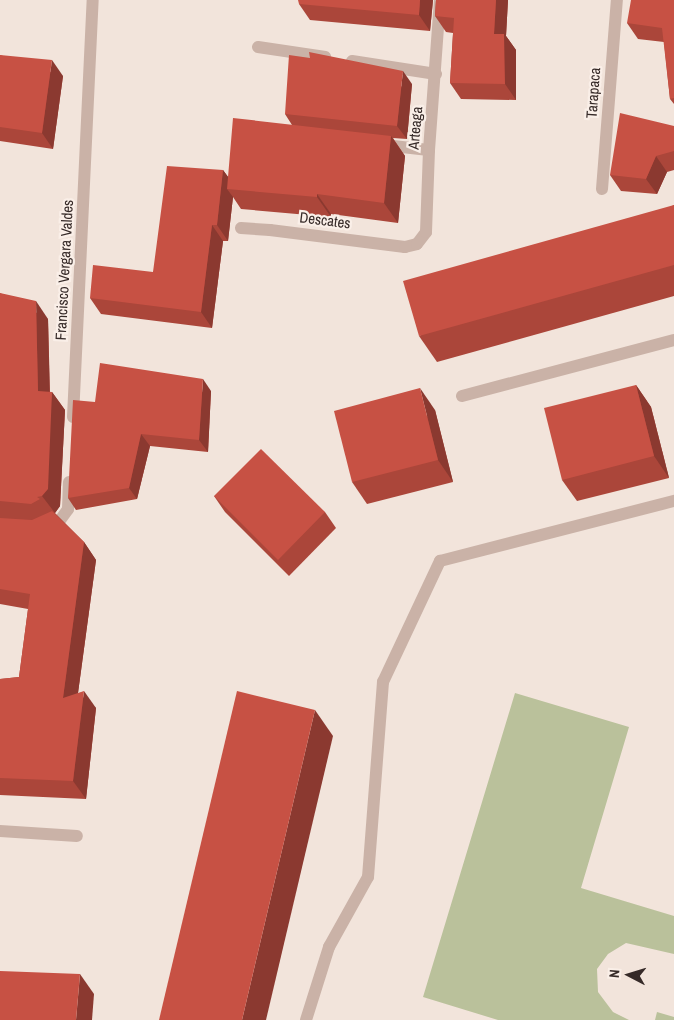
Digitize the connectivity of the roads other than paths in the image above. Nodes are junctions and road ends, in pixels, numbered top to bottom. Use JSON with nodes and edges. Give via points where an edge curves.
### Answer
{"nodes":[{"id":1,"x":93,"y":0,"type":"edge"},
{"id":2,"x":440,"y":0,"type":"edge"},
{"id":3,"x":617,"y":0,"type":"edge"},
{"id":4,"x":258,"y":47,"type":"dead end"},
{"id":5,"x":436,"y":74,"type":"junction"},
{"id":6,"x":373,"y":144,"type":"edge"},
{"id":7,"x":429,"y":150,"type":"junction"},
{"id":8,"x":602,"y":189,"type":"dead end"},
{"id":9,"x":241,"y":228,"type":"dead end"},
{"id":10,"x":405,"y":247,"type":"joint"},
{"id":11,"x":674,"y":340,"type":"edge"},
{"id":12,"x":462,"y":396,"type":"dead end"},
{"id":13,"x":72,"y":429,"type":"edge"},
{"id":14,"x":70,"y":469,"type":"edge"},
{"id":15,"x":674,"y":501,"type":"edge"},
{"id":16,"x":40,"y":530,"type":"edge"},
{"id":17,"x":0,"y":831,"type":"edge"},
{"id":18,"x":77,"y":836,"type":"dead end"},
{"id":19,"x":306,"y":1020,"type":"edge"}],
"edges":[{"from":1,"to":13,"type":"street","name":"Francisco Vergara Valdes"},
{"from":2,"to":5,"type":"street","name":"Arteaga"},
{"from":3,"to":8,"type":"street","name":"Tarapaca"},
{"from":4,"to":5,"type":"street"},
{"from":5,"to":7,"type":"street","name":"Arteaga"},
{"from":6,"to":7,"type":"street"},
{"from":7,"to":10,"type":"street","name":"Arteaga","via":[[426,232],[417,244]]},
{"from":9,"to":10,"type":"street","name":"Descates"},
{"from":11,"to":12,"type":"street"},
{"from":14,"to":16,"type":"street","via":[[68,509],[58,523]]},
{"from":15,"to":19,"type":"street","via":[[440,561],[383,682],[368,877],[330,947]]},
{"from":17,"to":18,"type":"street"}]}
